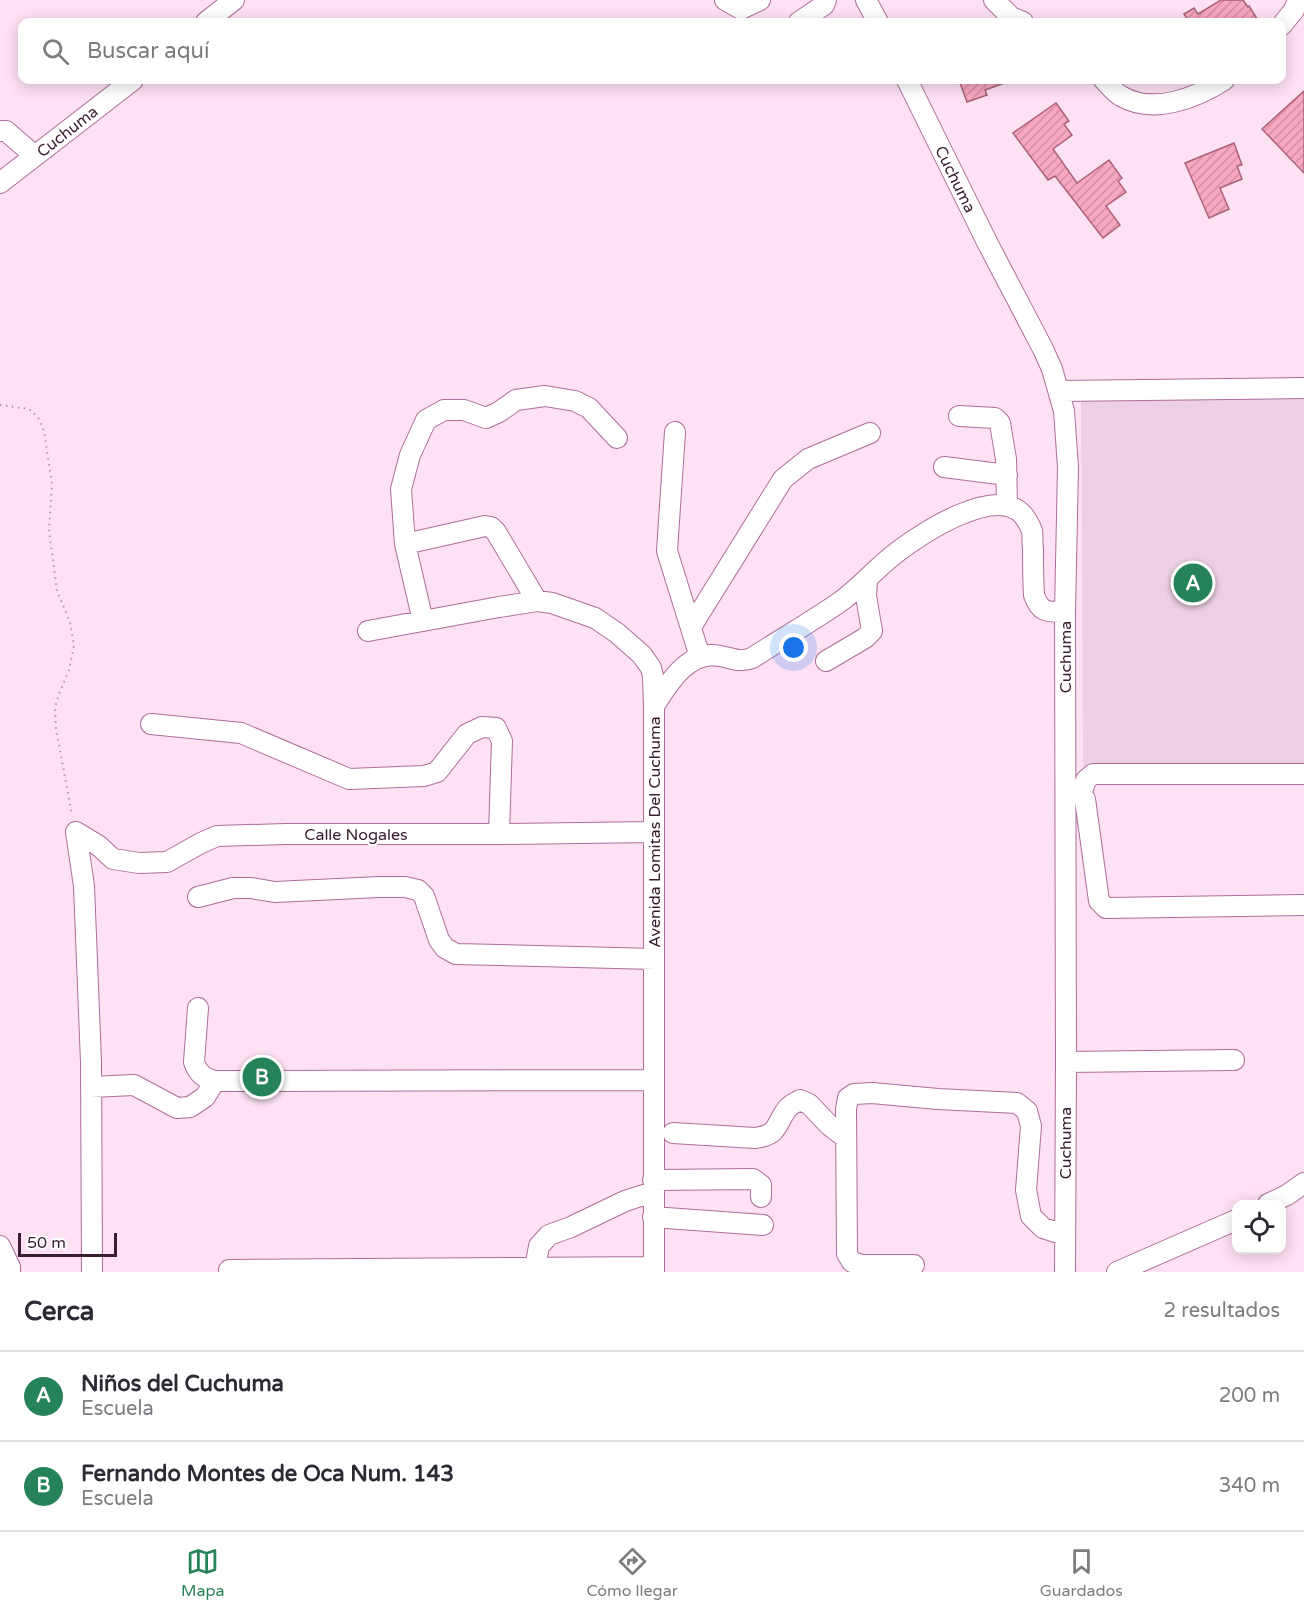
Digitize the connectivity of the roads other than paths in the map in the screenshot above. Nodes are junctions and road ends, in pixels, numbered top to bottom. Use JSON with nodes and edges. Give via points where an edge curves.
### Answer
{"nodes":[{"id":1,"x":234,"y":0,"type":"edge"},
{"id":2,"x":760,"y":0,"type":"edge"},
{"id":3,"x":826,"y":0,"type":"edge"},
{"id":4,"x":866,"y":0,"type":"edge"},
{"id":5,"x":994,"y":0,"type":"edge"},
{"id":6,"x":1298,"y":0,"type":"edge"},
{"id":7,"x":740,"y":10,"type":"edge"},
{"id":8,"x":211,"y":18,"type":"edge"},
{"id":9,"x":804,"y":18,"type":"edge"},
{"id":10,"x":876,"y":18,"type":"edge"},
{"id":11,"x":1015,"y":18,"type":"edge"},
{"id":12,"x":1286,"y":19,"type":"edge"},
{"id":13,"x":128,"y":84,"type":"edge"},
{"id":14,"x":909,"y":84,"type":"edge"},
{"id":15,"x":1108,"y":84,"type":"edge"},
{"id":16,"x":1217,"y":84,"type":"edge"},
{"id":17,"x":0,"y":131,"type":"edge"},
{"id":18,"x":35,"y":156,"type":"junction"},
{"id":19,"x":0,"y":183,"type":"edge"},
{"id":20,"x":1304,"y":388,"type":"edge"},
{"id":21,"x":1059,"y":391,"type":"junction"},
{"id":22,"x":959,"y":416,"type":"dead end"},
{"id":23,"x":675,"y":432,"type":"dead end"},
{"id":24,"x":870,"y":433,"type":"dead end"},
{"id":25,"x":617,"y":438,"type":"dead end"},
{"id":26,"x":944,"y":467,"type":"dead end"},
{"id":27,"x":1007,"y":475,"type":"junction"},
{"id":28,"x":1007,"y":505,"type":"junction"},
{"id":29,"x":405,"y":543,"type":"junction"},
{"id":30,"x":867,"y":579,"type":"junction"},
{"id":31,"x":537,"y":601,"type":"junction"},
{"id":32,"x":1065,"y":612,"type":"junction"},
{"id":33,"x":423,"y":621,"type":"junction"},
{"id":34,"x":691,"y":627,"type":"junction"},
{"id":35,"x":368,"y":631,"type":"dead end"},
{"id":36,"x":700,"y":657,"type":"junction"},
{"id":37,"x":826,"y":661,"type":"dead end"},
{"id":38,"x":654,"y":706,"type":"junction"},
{"id":39,"x":151,"y":724,"type":"dead end"},
{"id":40,"x":1304,"y":774,"type":"edge"},
{"id":41,"x":1073,"y":791,"type":"junction"},
{"id":42,"x":653,"y":832,"type":"junction"},
{"id":43,"x":499,"y":834,"type":"junction"},
{"id":44,"x":198,"y":897,"type":"dead end"},
{"id":45,"x":1304,"y":905,"type":"edge"},
{"id":46,"x":654,"y":960,"type":"junction"},
{"id":47,"x":198,"y":1008,"type":"dead end"},
{"id":48,"x":1234,"y":1060,"type":"dead end"},
{"id":49,"x":1066,"y":1062,"type":"junction"},
{"id":50,"x":653,"y":1080,"type":"junction"},
{"id":51,"x":214,"y":1081,"type":"junction"},
{"id":52,"x":91,"y":1087,"type":"junction"},
{"id":53,"x":673,"y":1133,"type":"dead end"},
{"id":54,"x":846,"y":1138,"type":"junction"},
{"id":55,"x":1304,"y":1183,"type":"edge"},
{"id":56,"x":653,"y":1186,"type":"junction"},
{"id":57,"x":761,"y":1197,"type":"dead end"},
{"id":58,"x":1276,"y":1200,"type":"edge"},
{"id":59,"x":1304,"y":1202,"type":"edge"},
{"id":60,"x":1286,"y":1207,"type":"edge"},
{"id":61,"x":653,"y":1217,"type":"junction"},
{"id":62,"x":1232,"y":1222,"type":"edge"},
{"id":63,"x":763,"y":1225,"type":"dead end"},
{"id":64,"x":1232,"y":1232,"type":"edge"},
{"id":65,"x":1065,"y":1235,"type":"junction"},
{"id":66,"x":0,"y":1246,"type":"edge"},
{"id":67,"x":914,"y":1265,"type":"dead end"},
{"id":68,"x":535,"y":1268,"type":"junction"},
{"id":69,"x":229,"y":1270,"type":"dead end"},
{"id":70,"x":654,"y":1270,"type":"edge"},
{"id":71,"x":10,"y":1272,"type":"edge"},
{"id":72,"x":92,"y":1272,"type":"edge"},
{"id":73,"x":1065,"y":1272,"type":"edge"},
{"id":74,"x":1117,"y":1272,"type":"edge"},
{"id":75,"x":1145,"y":1272,"type":"edge"}],
"edges":[{"from":1,"to":8,"type":"street"},
{"from":2,"to":7,"type":"street"},
{"from":3,"to":9,"type":"street"},
{"from":4,"to":10,"type":"street"},
{"from":5,"to":11,"type":"street"},
{"from":6,"to":12,"type":"street"},
{"from":13,"to":18,"type":"street","name":"Cuchuma"},
{"from":14,"to":21,"type":"street","name":"Cuchuma","via":[[1044,350]]},
{"from":15,"to":16,"type":"street","via":[[1120,96],[1155,105],[1187,99]]},
{"from":17,"to":18,"type":"street","via":[[6,131]]},
{"from":18,"to":19,"type":"street","name":"Cuchuma"},
{"from":20,"to":21,"type":"street"},
{"from":21,"to":32,"type":"street","name":"Cuchuma","via":[[1068,467]]},
{"from":22,"to":27,"type":"street","via":[[995,418],[1000,423]]},
{"from":23,"to":34,"type":"street","via":[[667,551]]},
{"from":24,"to":34,"type":"street","via":[[808,459],[783,479]]},
{"from":25,"to":29,"type":"street","via":[[589,408],[575,400],[545,396],[516,400],[486,418],[464,410],[444,411],[426,420],[410,455],[401,489]]},
{"from":26,"to":27,"type":"street"},
{"from":27,"to":28,"type":"street"},
{"from":28,"to":30,"type":"street","via":[[968,511],[933,528]]},
{"from":28,"to":32,"type":"street","via":[[1023,514],[1032,531],[1034,595],[1039,606],[1049,612]]},
{"from":29,"to":31,"type":"street","via":[[484,526],[491,528]]},
{"from":29,"to":33,"type":"street"},
{"from":30,"to":36,"type":"street","via":[[838,603],[752,658],[740,661],[714,655]]},
{"from":30,"to":37,"type":"street","via":[[872,631]]},
{"from":31,"to":33,"type":"street"},
{"from":31,"to":38,"type":"street","via":[[595,618],[642,655],[653,676]]},
{"from":32,"to":41,"type":"street","name":"Cuchuma"},
{"from":33,"to":35,"type":"street"},
{"from":34,"to":36,"type":"street"},
{"from":36,"to":38,"type":"street","name":"Avenida Lomitas Del Cuchuma","via":[[688,664]]},
{"from":38,"to":42,"type":"street","name":"Avenida Lomitas Del Cuchuma"},
{"from":39,"to":43,"type":"street","via":[[241,733],[350,779],[437,772],[468,734],[482,726],[496,728],[502,741]]},
{"from":40,"to":41,"type":"street","via":[[1093,774]]},
{"from":41,"to":45,"type":"street","via":[[1085,799],[1099,901],[1106,908]]},
{"from":41,"to":49,"type":"street","name":"Cuchuma"},
{"from":42,"to":43,"type":"street","name":"Calle Nogales"},
{"from":42,"to":46,"type":"street","name":"Avenida Lomitas Del Cuchuma"},
{"from":43,"to":52,"type":"street","name":"Calle Nogales","via":[[217,836],[167,862],[139,863],[112,859],[76,832],[84,886]]},
{"from":44,"to":46,"type":"street","via":[[233,888],[275,892],[405,887],[424,896],[439,940],[456,954]]},
{"from":46,"to":50,"type":"street","name":"Avenida Lomitas Del Cuchuma"},
{"from":47,"to":51,"type":"street","via":[[194,1062],[201,1075]]},
{"from":48,"to":49,"type":"street"},
{"from":49,"to":65,"type":"street","name":"Cuchuma"},
{"from":50,"to":51,"type":"street"},
{"from":50,"to":56,"type":"street","name":"Avenida Lomitas Del Cuchuma"},
{"from":51,"to":52,"type":"street","via":[[205,1097],[190,1107],[177,1108],[134,1085]]},
{"from":52,"to":72,"type":"street"},
{"from":53,"to":54,"type":"street","via":[[767,1137],[788,1107],[800,1100]]},
{"from":54,"to":65,"type":"street","via":[[848,1098],[854,1094],[1017,1102],[1028,1111],[1031,1126],[1026,1190],[1031,1216],[1043,1228]]},
{"from":54,"to":67,"type":"street","via":[[847,1254],[852,1262],[862,1265]]},
{"from":55,"to":58,"type":"street"},
{"from":56,"to":57,"type":"street","via":[[753,1179],[761,1185]]},
{"from":56,"to":61,"type":"street","name":"Avenida Lomitas Del Cuchuma"},
{"from":56,"to":68,"type":"street","via":[[549,1235],[539,1246]]},
{"from":59,"to":60,"type":"street"},
{"from":61,"to":63,"type":"street"},
{"from":61,"to":70,"type":"street","name":"Avenida Lomitas Del Cuchuma"},
{"from":62,"to":74,"type":"street"},
{"from":64,"to":75,"type":"street"},
{"from":65,"to":73,"type":"street","name":"Cuchuma"},
{"from":66,"to":71,"type":"street"},
{"from":68,"to":69,"type":"street"},
{"from":68,"to":70,"type":"street"}]}
